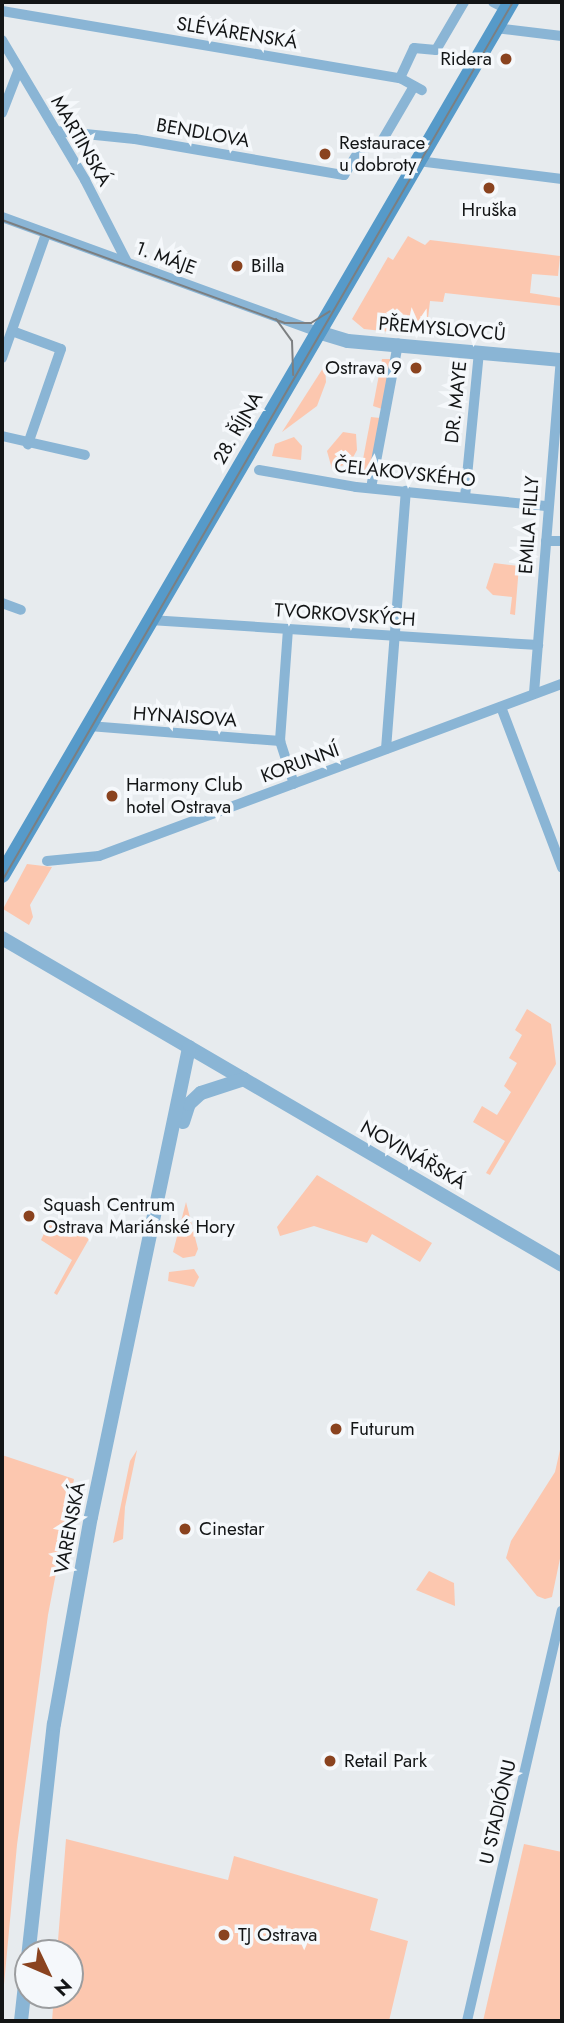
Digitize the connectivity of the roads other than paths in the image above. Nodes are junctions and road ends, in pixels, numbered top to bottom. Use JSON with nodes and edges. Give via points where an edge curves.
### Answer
{"nodes":[{"id":1,"x":464,"y":2,"type":"edge"},
{"id":2,"x":503,"y":4,"type":"edge"},
{"id":3,"x":2,"y":11,"type":"edge"},
{"id":4,"x":495,"y":28,"type":"junction"},
{"id":5,"x":562,"y":36,"type":"edge"},
{"id":6,"x":2,"y":40,"type":"edge"},
{"id":7,"x":19,"y":69,"type":"junction"},
{"id":8,"x":400,"y":78,"type":"junction"},
{"id":9,"x":2,"y":113,"type":"edge"},
{"id":10,"x":56,"y":131,"type":"junction"},
{"id":11,"x":418,"y":161,"type":"junction"},
{"id":12,"x":344,"y":175,"type":"joint"},
{"id":13,"x":562,"y":179,"type":"edge"},
{"id":14,"x":2,"y":217,"type":"edge"},
{"id":15,"x":46,"y":233,"type":"junction"},
{"id":16,"x":127,"y":262,"type":"junction"},
{"id":17,"x":12,"y":331,"type":"junction"},
{"id":18,"x":318,"y":332,"type":"junction"},
{"id":19,"x":398,"y":344,"type":"junction"},
{"id":20,"x":479,"y":352,"type":"junction"},
{"id":21,"x":2,"y":358,"type":"edge"},
{"id":22,"x":561,"y":360,"type":"edge"},
{"id":23,"x":2,"y":436,"type":"edge"},
{"id":24,"x":28,"y":444,"type":"junction"},
{"id":25,"x":85,"y":455,"type":"dead end"},
{"id":26,"x":557,"y":456,"type":"edge"},
{"id":27,"x":260,"y":470,"type":"dead end"},
{"id":28,"x":372,"y":488,"type":"junction"},
{"id":29,"x":406,"y":491,"type":"junction"},
{"id":30,"x":465,"y":497,"type":"junction"},
{"id":31,"x":548,"y":506,"type":"junction"},
{"id":32,"x":546,"y":541,"type":"junction"},
{"id":33,"x":562,"y":541,"type":"edge"},
{"id":34,"x":2,"y":603,"type":"edge"},
{"id":35,"x":21,"y":610,"type":"dead end"},
{"id":36,"x":150,"y":620,"type":"junction"},
{"id":37,"x":288,"y":629,"type":"junction"},
{"id":38,"x":397,"y":636,"type":"junction"},
{"id":39,"x":538,"y":645,"type":"junction"},
{"id":40,"x":562,"y":684,"type":"edge"},
{"id":41,"x":534,"y":694,"type":"junction"},
{"id":42,"x":500,"y":706,"type":"junction"},
{"id":43,"x":89,"y":726,"type":"junction"},
{"id":44,"x":279,"y":741,"type":"junction"},
{"id":45,"x":386,"y":749,"type":"junction"},
{"id":46,"x":294,"y":784,"type":"junction"},
{"id":47,"x":47,"y":861,"type":"dead end"},
{"id":48,"x":562,"y":868,"type":"edge"},
{"id":49,"x":2,"y":876,"type":"edge"},
{"id":50,"x":2,"y":938,"type":"edge"},
{"id":51,"x":189,"y":1047,"type":"junction"},
{"id":52,"x":244,"y":1079,"type":"junction"},
{"id":53,"x":167,"y":1166,"type":"junction"},
{"id":54,"x":562,"y":1265,"type":"edge"},
{"id":55,"x":562,"y":1611,"type":"edge"},
{"id":56,"x":21,"y":2021,"type":"edge"},
{"id":57,"x":467,"y":2021,"type":"edge"}],
"edges":[{"from":1,"to":8,"type":"street","via":[[436,50],[414,48]]},
{"from":2,"to":4,"type":"main road","name":"28. ŘÍJNA"},
{"from":3,"to":8,"type":"street","name":"SLÉVÁRENSKÁ"},
{"from":4,"to":5,"type":"street"},
{"from":4,"to":11,"type":"main road","name":"28. ŘÍJNA"},
{"from":6,"to":7,"type":"street","name":"MARTINSKÁ"},
{"from":7,"to":9,"type":"street"},
{"from":7,"to":10,"type":"street","name":"MARTINSKÁ"},
{"from":8,"to":12,"type":"street","name":"SLÉVÁRENSKÁ","via":[[418,88],[379,146],[361,148]]},
{"from":10,"to":12,"type":"street","name":"BENDLOVA","via":[[135,139]]},
{"from":10,"to":16,"type":"street","name":"MARTINSKÁ"},
{"from":11,"to":13,"type":"street"},
{"from":11,"to":18,"type":"main road","name":"28. ŘÍJNA"},
{"from":14,"to":15,"type":"street","name":"1. MÁJE"},
{"from":15,"to":16,"type":"street","name":"1. MÁJE"},
{"from":15,"to":17,"type":"street"},
{"from":16,"to":18,"type":"street","name":"1. MÁJE"},
{"from":17,"to":21,"type":"street"},
{"from":17,"to":24,"type":"street","via":[[61,349]]},
{"from":18,"to":19,"type":"street","name":"PŘEMYSLOVCŮ","via":[[348,341]]},
{"from":18,"to":36,"type":"main road","name":"28. ŘÍJNA"},
{"from":19,"to":20,"type":"street","name":"PŘEMYSLOVCŮ"},
{"from":19,"to":28,"type":"street"},
{"from":20,"to":22,"type":"street","name":"PŘEMYSLOVCŮ"},
{"from":20,"to":30,"type":"street","name":"DR. MAYE"},
{"from":22,"to":26,"type":"street","name":"EMILA FILLY"},
{"from":23,"to":24,"type":"street"},
{"from":24,"to":25,"type":"street"},
{"from":26,"to":31,"type":"street","name":"EMILA FILLY"},
{"from":27,"to":28,"type":"street","name":"ČELAKOVSKÉHO"},
{"from":28,"to":29,"type":"street","name":"ČELAKOVSKÉHO"},
{"from":29,"to":30,"type":"street","name":"ČELAKOVSKÉHO"},
{"from":29,"to":38,"type":"street"},
{"from":30,"to":31,"type":"street","name":"ČELAKOVSKÉHO"},
{"from":31,"to":32,"type":"street","name":"EMILA FILLY"},
{"from":32,"to":33,"type":"street"},
{"from":32,"to":39,"type":"street","name":"EMILA FILLY"},
{"from":34,"to":35,"type":"street"},
{"from":36,"to":37,"type":"street","name":"TVORKOVSKÝCH"},
{"from":36,"to":43,"type":"main road","name":"28. ŘÍJNA"},
{"from":37,"to":38,"type":"street","name":"TVORKOVSKÝCH"},
{"from":37,"to":44,"type":"street"},
{"from":38,"to":39,"type":"street","name":"TVORKOVSKÝCH"},
{"from":38,"to":45,"type":"street"},
{"from":39,"to":41,"type":"street","name":"EMILA FILLY"},
{"from":40,"to":41,"type":"street","name":"KORUNNÍ"},
{"from":41,"to":42,"type":"street","name":"KORUNNÍ"},
{"from":42,"to":45,"type":"street","name":"KORUNNÍ"},
{"from":42,"to":48,"type":"street"},
{"from":43,"to":44,"type":"street","name":"HYNAISOVA"},
{"from":43,"to":49,"type":"main road","name":"28. ŘÍJNA"},
{"from":44,"to":46,"type":"street"},
{"from":45,"to":46,"type":"street","name":"KORUNNÍ"},
{"from":46,"to":47,"type":"street","name":"KORUNNÍ","via":[[99,856]]},
{"from":50,"to":51,"type":"street","name":"NOVINÁŘSKÁ"},
{"from":51,"to":52,"type":"street","name":"NOVINÁŘSKÁ"},
{"from":51,"to":53,"type":"street","name":"VARENSKÁ"},
{"from":52,"to":53,"type":"street","via":[[206,1090],[189,1104]]},
{"from":52,"to":54,"type":"street","name":"NOVINÁŘSKÁ"},
{"from":53,"to":56,"type":"street","name":"VARENSKÁ","via":[[91,1517],[54,1724]]},
{"from":55,"to":57,"type":"street","name":"U STADIÓNU"}]}
